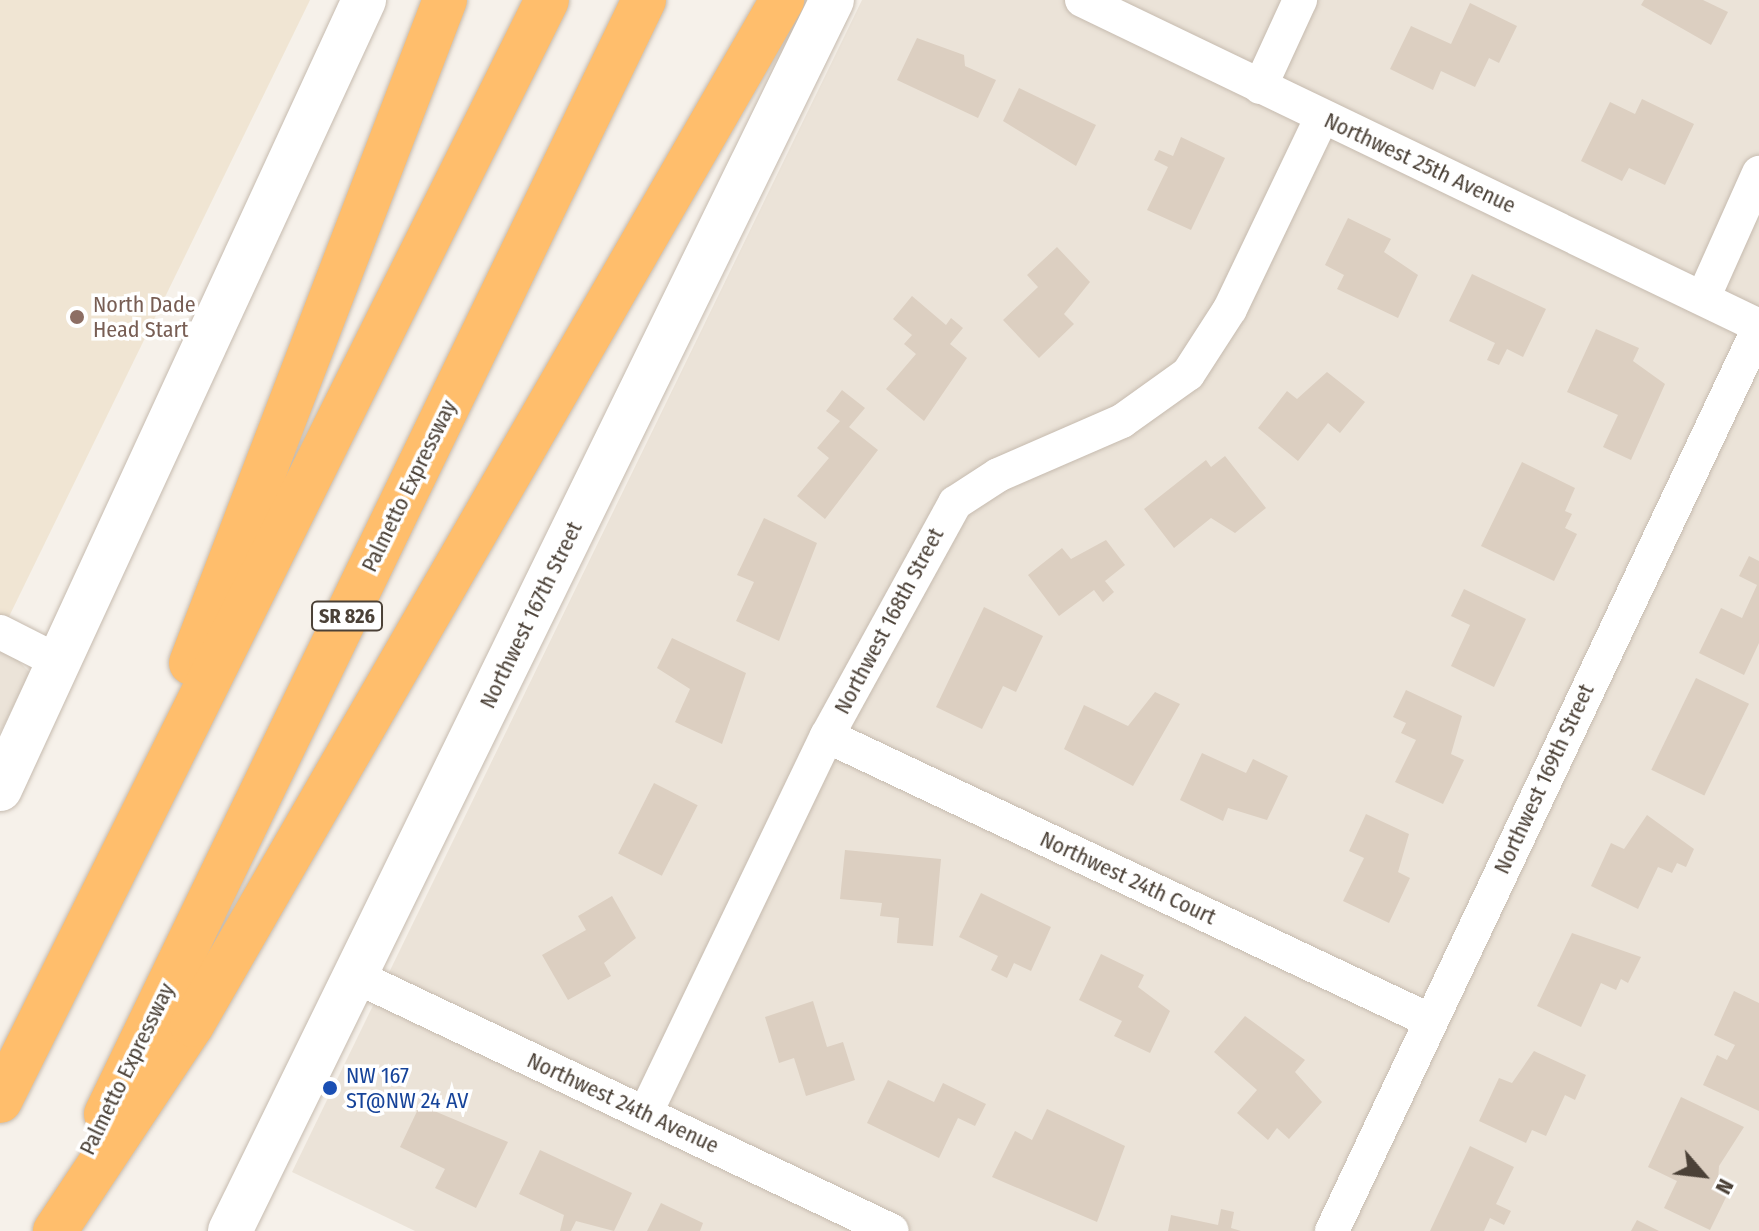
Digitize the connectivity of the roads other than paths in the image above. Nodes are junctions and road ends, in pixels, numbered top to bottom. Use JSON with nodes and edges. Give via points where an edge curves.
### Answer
{"nodes":[{"id":1,"x":364,"y":0,"type":"edge"},
{"id":2,"x":445,"y":0,"type":"edge"},
{"id":3,"x":547,"y":0,"type":"edge"},
{"id":4,"x":644,"y":0,"type":"edge"},
{"id":5,"x":782,"y":0,"type":"edge"},
{"id":6,"x":832,"y":0,"type":"edge"},
{"id":7,"x":1082,"y":0,"type":"edge"},
{"id":8,"x":1300,"y":0,"type":"edge"},
{"id":9,"x":1260,"y":87,"type":"junction"},
{"id":10,"x":1322,"y":117,"type":"junction"},
{"id":11,"x":1759,"y":173,"type":"edge"},
{"id":12,"x":1704,"y":296,"type":"junction"},
{"id":13,"x":1759,"y":327,"type":"edge"},
{"id":14,"x":0,"y":632,"type":"edge"},
{"id":15,"x":61,"y":663,"type":"junction"},
{"id":16,"x":827,"y":736,"type":"junction"},
{"id":17,"x":0,"y":789,"type":"edge"},
{"id":18,"x":123,"y":845,"type":"junction"},
{"id":19,"x":355,"y":976,"type":"junction"},
{"id":20,"x":1429,"y":1020,"type":"junction"},
{"id":21,"x":0,"y":1101,"type":"edge"},
{"id":22,"x":645,"y":1114,"type":"junction"},
{"id":23,"x":52,"y":1231,"type":"edge"},
{"id":24,"x":230,"y":1231,"type":"edge"},
{"id":25,"x":892,"y":1231,"type":"edge"},
{"id":26,"x":1332,"y":1231,"type":"edge"}],
"edges":[{"from":1,"to":15,"type":"street"},
{"from":2,"to":18,"type":"highway"},
{"from":3,"to":18,"type":"highway","via":[[333,441]]},
{"from":4,"to":23,"type":"highway","name":"Palmetto Expressway","number":"SR 826"},
{"from":5,"to":23,"type":"highway","via":[[192,1025]]},
{"from":6,"to":19,"type":"street","name":"Northwest 167th Street"},
{"from":7,"to":9,"type":"street","name":"Northwest 25th Avenue"},
{"from":8,"to":9,"type":"street"},
{"from":9,"to":10,"type":"street","name":"Northwest 25th Avenue"},
{"from":10,"to":12,"type":"street","name":"Northwest 25th Avenue"},
{"from":10,"to":16,"type":"street","name":"Northwest 168th Street","via":[[1230,309],[1188,374],[1122,421],[998,475],[955,503]]},
{"from":11,"to":12,"type":"street"},
{"from":12,"to":13,"type":"street","name":"Northwest 25th Avenue"},
{"from":13,"to":20,"type":"street","name":"Northwest 169th Street"},
{"from":14,"to":15,"type":"street"},
{"from":15,"to":17,"type":"street"},
{"from":16,"to":20,"type":"street","name":"Northwest 24th Court"},
{"from":16,"to":22,"type":"street","name":"Northwest 168th Street"},
{"from":18,"to":21,"type":"highway"},
{"from":19,"to":22,"type":"street","name":"Northwest 24th Avenue"},
{"from":19,"to":24,"type":"street","name":"Northwest 167th Street"},
{"from":20,"to":26,"type":"street","name":"Northwest 169th Street"},
{"from":22,"to":25,"type":"street","name":"Northwest 24th Avenue"}]}
